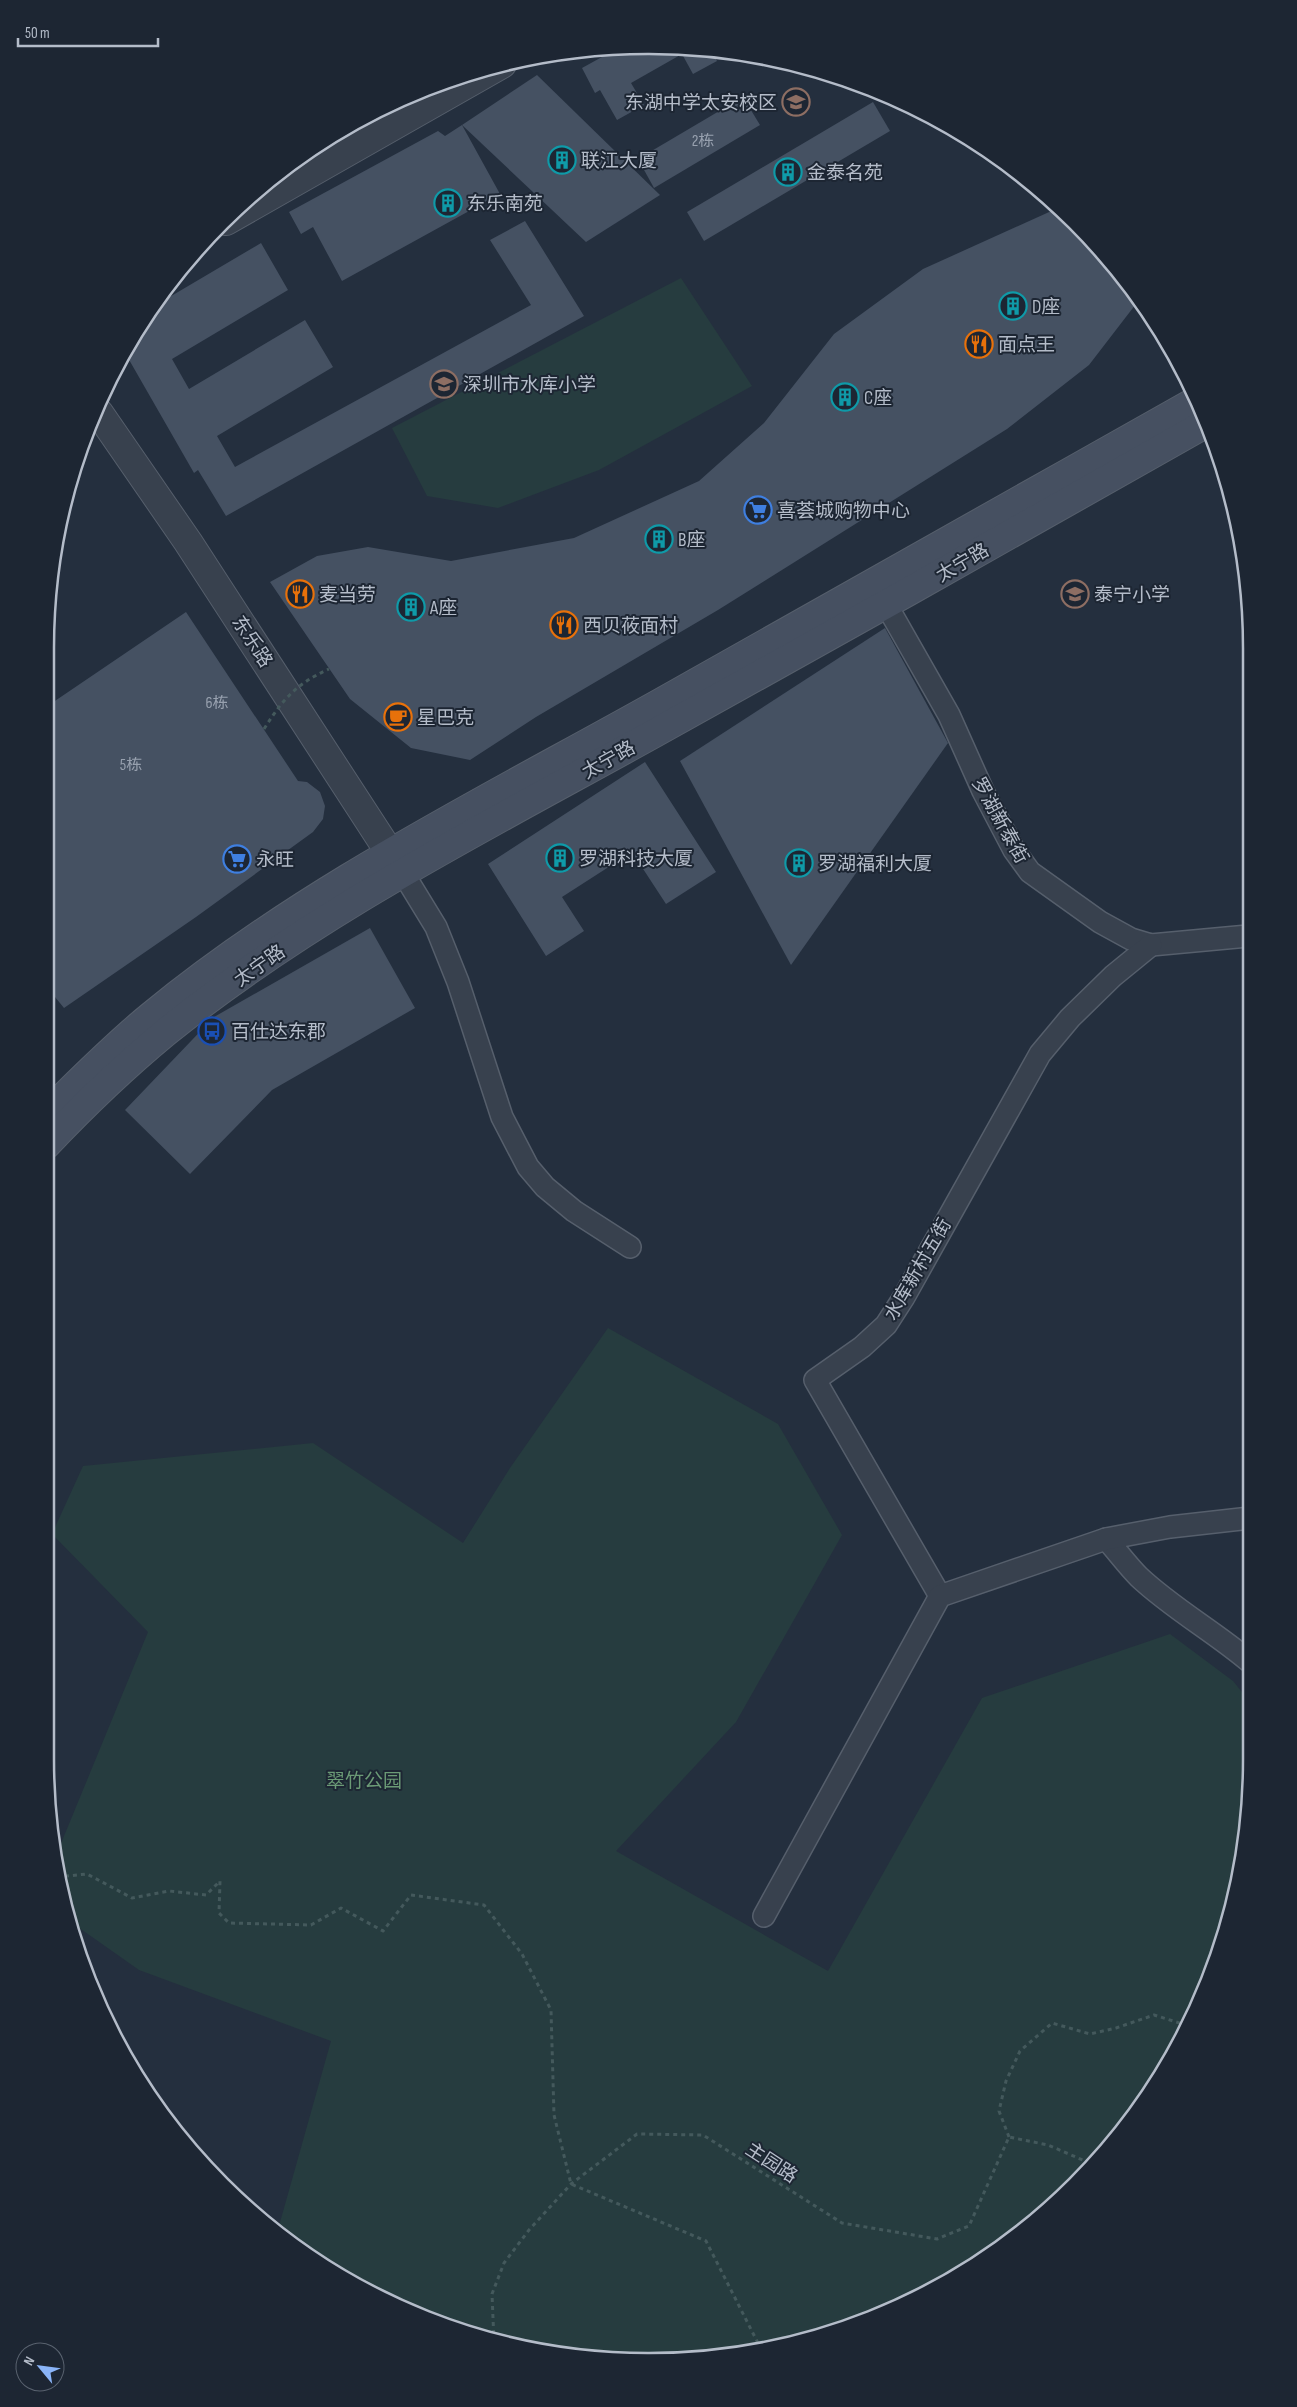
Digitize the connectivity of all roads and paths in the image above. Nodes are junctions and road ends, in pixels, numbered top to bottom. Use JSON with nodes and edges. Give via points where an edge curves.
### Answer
{"nodes":[{"id":1,"x":473,"y":80,"type":"edge"},
{"id":2,"x":249,"y":208,"type":"edge"},
{"id":3,"x":1191,"y":404,"type":"edge"},
{"id":4,"x":101,"y":416,"type":"edge"},
{"id":5,"x":1200,"y":427,"type":"edge"},
{"id":6,"x":880,"y":594,"type":"junction"},
{"id":7,"x":329,"y":669,"type":"dead end"},
{"id":8,"x":264,"y":729,"type":"dead end"},
{"id":9,"x":397,"y":864,"type":"junction"},
{"id":10,"x":1243,"y":936,"type":"edge"},
{"id":11,"x":1151,"y":945,"type":"junction"},
{"id":12,"x":54,"y":1107,"type":"edge"},
{"id":13,"x":54,"y":1137,"type":"edge"},
{"id":14,"x":630,"y":1247,"type":"dead end"},
{"id":15,"x":1243,"y":1519,"type":"edge"},
{"id":16,"x":1106,"y":1539,"type":"junction"},
{"id":17,"x":940,"y":1596,"type":"junction"},
{"id":18,"x":1243,"y":1656,"type":"edge"},
{"id":19,"x":65,"y":1876,"type":"edge"},
{"id":20,"x":764,"y":1916,"type":"dead end"},
{"id":21,"x":1181,"y":2024,"type":"edge"},
{"id":22,"x":1009,"y":2137,"type":"junction"},
{"id":23,"x":1086,"y":2161,"type":"edge"},
{"id":24,"x":571,"y":2184,"type":"junction"},
{"id":25,"x":494,"y":2333,"type":"edge"},
{"id":26,"x":758,"y":2343,"type":"edge"}],
"edges":[{"from":1,"to":2,"type":"street"},
{"from":3,"to":6,"type":"main road","name":"太宁路"},
{"from":4,"to":9,"type":"street","name":"东乐路","via":[[188,542]]},
{"from":5,"to":6,"type":"main road","name":"太宁路"},
{"from":6,"to":9,"type":"main road","name":"太宁路"},
{"from":6,"to":11,"type":"street","name":"罗湖新泰街","via":[[949,715],[1014,850],[1030,872],[1100,922],[1131,939]]},
{"from":7,"to":8,"type":"path","bridge":true,"via":[[312,677],[282,701]]},
{"from":9,"to":12,"type":"main road","name":"太宁路","via":[[310,902],[213,969],[150,1017]]},
{"from":9,"to":13,"type":"main road","name":"太宁路","via":[[165,1033]]},
{"from":9,"to":14,"type":"street","via":[[436,927],[458,982],[502,1117],[528,1167],[545,1187],[574,1210]]},
{"from":10,"to":11,"type":"street","name":"罗湖新泰街"},
{"from":11,"to":17,"type":"street","name":"水库新村五街","via":[[1070,1018],[1040,1054],[886,1325],[862,1347],[815,1380]]},
{"from":15,"to":16,"type":"street","via":[[1170,1527]]},
{"from":16,"to":17,"type":"street"},
{"from":16,"to":18,"type":"street","via":[[1140,1577]]},
{"from":17,"to":20,"type":"street"},
{"from":19,"to":24,"type":"path","via":[[87,1874],[132,1898],[169,1891],[206,1895],[220,1881],[219,1913],[229,1923],[311,1925],[341,1908],[383,1931],[411,1895],[484,1906],[522,1954],[551,2010],[554,2115]]},
{"from":21,"to":22,"type":"path","via":[[1154,2015],[1090,2034],[1052,2023],[1020,2051],[1006,2081],[999,2111]]},
{"from":22,"to":23,"type":"path","via":[[1048,2145]]},
{"from":22,"to":24,"type":"path","name":"主园路","via":[[969,2226],[937,2239],[842,2223],[703,2134],[637,2134]]},
{"from":24,"to":25,"type":"path","name":"主园路","via":[[504,2263],[492,2294]]},
{"from":24,"to":26,"type":"path","via":[[706,2241]]}]}
